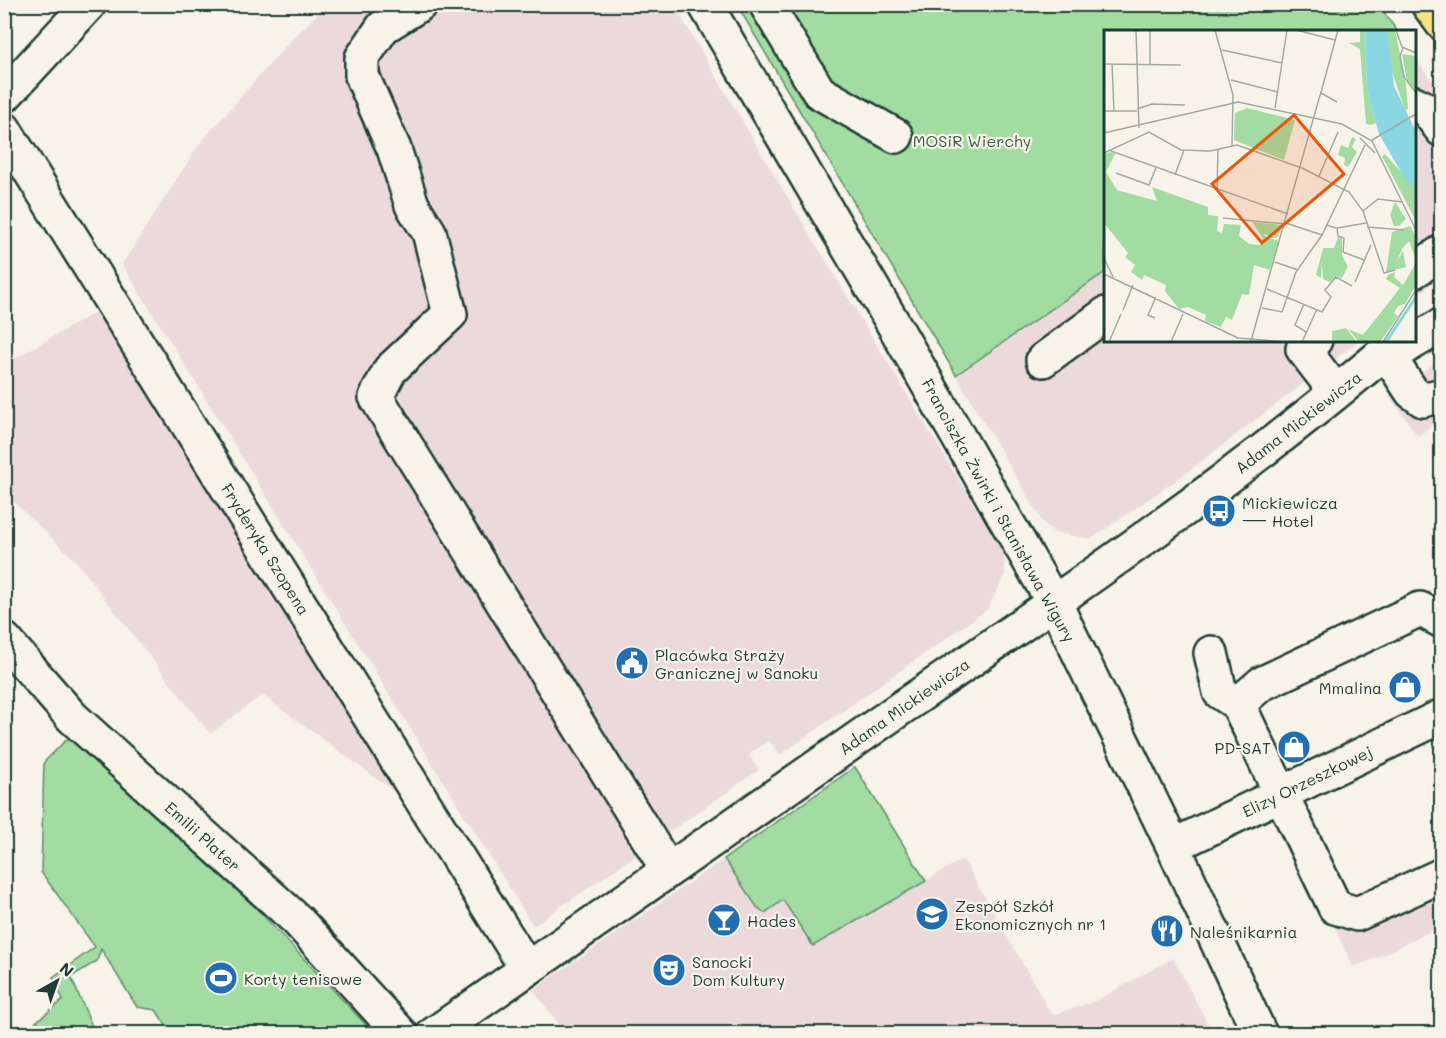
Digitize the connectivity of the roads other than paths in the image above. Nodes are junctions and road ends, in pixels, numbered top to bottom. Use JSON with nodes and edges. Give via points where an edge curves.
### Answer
{"nodes":[{"id":1,"x":89,"y":4,"type":"edge"},
{"id":2,"x":420,"y":4,"type":"edge"},
{"id":3,"x":705,"y":4,"type":"edge"},
{"id":4,"x":766,"y":4,"type":"edge"},
{"id":5,"x":1428,"y":4,"type":"edge"},
{"id":6,"x":1442,"y":23,"type":"edge"},
{"id":7,"x":4,"y":96,"type":"edge"},
{"id":8,"x":1416,"y":104,"type":"edge"},
{"id":9,"x":4,"y":129,"type":"edge"},
{"id":10,"x":1442,"y":130,"type":"edge"},
{"id":11,"x":896,"y":136,"type":"dead end"},
{"id":12,"x":1442,"y":252,"type":"edge"},
{"id":13,"x":1416,"y":270,"type":"edge"},
{"id":14,"x":1442,"y":304,"type":"edge"},
{"id":15,"x":1104,"y":315,"type":"edge"},
{"id":16,"x":1416,"y":325,"type":"edge"},
{"id":17,"x":1442,"y":325,"type":"edge"},
{"id":18,"x":1416,"y":339,"type":"edge"},
{"id":19,"x":1312,"y":342,"type":"edge"},
{"id":20,"x":1410,"y":342,"type":"edge"},
{"id":21,"x":1384,"y":356,"type":"edge"},
{"id":22,"x":1043,"y":360,"type":"dead end"},
{"id":23,"x":1336,"y":392,"type":"junction"},
{"id":24,"x":1442,"y":395,"type":"edge"},
{"id":25,"x":1054,"y":603,"type":"junction"},
{"id":26,"x":1442,"y":621,"type":"edge"},
{"id":27,"x":4,"y":639,"type":"edge"},
{"id":28,"x":1211,"y":653,"type":"dead end"},
{"id":29,"x":1238,"y":704,"type":"junction"},
{"id":30,"x":1442,"y":716,"type":"edge"},
{"id":31,"x":1280,"y":794,"type":"junction"},
{"id":32,"x":1173,"y":846,"type":"junction"},
{"id":33,"x":668,"y":870,"type":"junction"},
{"id":34,"x":1442,"y":875,"type":"edge"},
{"id":35,"x":527,"y":969,"type":"junction"},
{"id":36,"x":401,"y":1034,"type":"edge"},
{"id":37,"x":434,"y":1034,"type":"edge"},
{"id":38,"x":1260,"y":1034,"type":"edge"}],
"edges":[{"from":1,"to":7,"type":"street"},
{"from":2,"to":33,"type":"street","via":[[383,27],[362,58],[362,76],[394,149],[412,205],[429,232],[450,314],[390,370],[376,397]]},
{"from":3,"to":25,"type":"street","name":"Franciszka Żwirki i Stanisława Wigury"},
{"from":4,"to":11,"type":"street","via":[[819,92]]},
{"from":5,"to":6,"type":"main road"},
{"from":8,"to":10,"type":"street"},
{"from":9,"to":35,"type":"street","name":"Fryderyka Szopena"},
{"from":12,"to":13,"type":"street"},
{"from":14,"to":16,"type":"street"},
{"from":15,"to":22,"type":"street"},
{"from":17,"to":18,"type":"street","name":"Adama Mickiewicza"},
{"from":19,"to":23,"type":"street","via":[[1303,349]]},
{"from":20,"to":21,"type":"street","name":"Adama Mickiewicza"},
{"from":21,"to":23,"type":"street","name":"Adama Mickiewicza"},
{"from":21,"to":24,"type":"street","via":[[1423,400]]},
{"from":23,"to":25,"type":"street","name":"Adama Mickiewicza","via":[[1204,496]]},
{"from":25,"to":32,"type":"street","name":"Franciszka Żwirki i Stanisława Wigury"},
{"from":25,"to":33,"type":"street","name":"Adama Mickiewicza"},
{"from":26,"to":29,"type":"street","via":[[1420,609],[1261,684]]},
{"from":27,"to":36,"type":"street","name":"Emilii Plater","via":[[72,717],[297,920]]},
{"from":28,"to":29,"type":"street","via":[[1220,692]]},
{"from":29,"to":31,"type":"street"},
{"from":30,"to":31,"type":"street","name":"Elizy Orzeszkowej"},
{"from":31,"to":32,"type":"street","name":"Elizy Orzeszkowej"},
{"from":31,"to":34,"type":"street","via":[[1335,907],[1357,914]]},
{"from":32,"to":38,"type":"street","name":"Franciszka Żwirki i Stanisława Wigury"},
{"from":33,"to":35,"type":"street","name":"Adama Mickiewicza"},
{"from":35,"to":37,"type":"street","name":"Adama Mickiewicza"}]}
